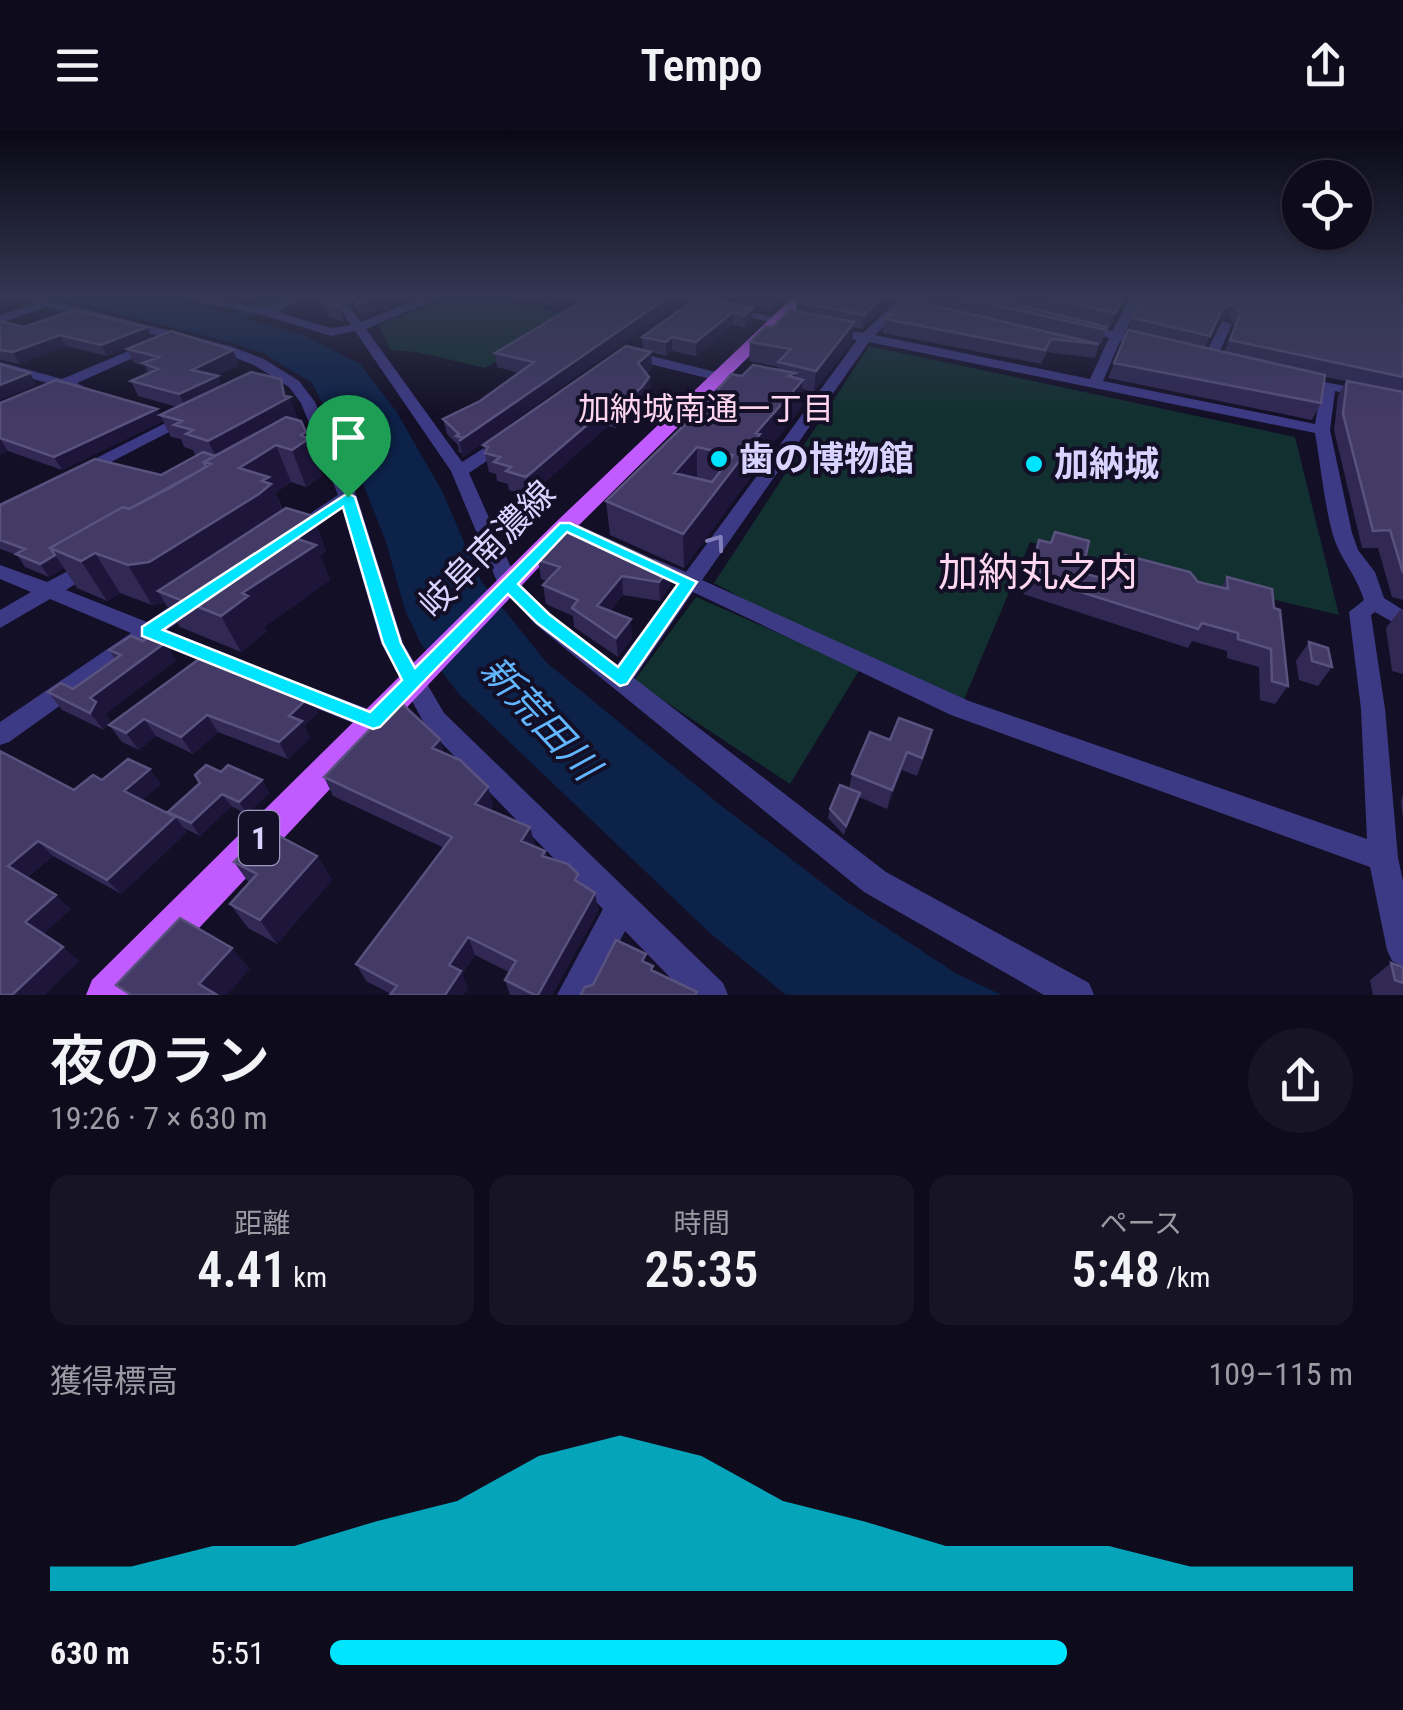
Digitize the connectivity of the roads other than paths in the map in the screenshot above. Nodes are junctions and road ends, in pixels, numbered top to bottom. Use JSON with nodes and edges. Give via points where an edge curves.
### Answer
{"nodes":[{"id":1,"x":169,"y":335,"type":"edge"},
{"id":2,"x":365,"y":335,"type":"edge"},
{"id":3,"x":759,"y":335,"type":"edge"},
{"id":4,"x":853,"y":335,"type":"edge"},
{"id":5,"x":868,"y":335,"type":"edge"},
{"id":6,"x":1111,"y":335,"type":"edge"},
{"id":7,"x":1221,"y":335,"type":"edge"},
{"id":8,"x":175,"y":337,"type":"junction"},
{"id":9,"x":1118,"y":337,"type":"junction"},
{"id":10,"x":865,"y":338,"type":"junction"},
{"id":11,"x":1086,"y":348,"type":"edge"},
{"id":12,"x":1173,"y":350,"type":"edge"},
{"id":13,"x":1105,"y":352,"type":"junction"},
{"id":14,"x":1192,"y":354,"type":"edge"},
{"id":15,"x":1210,"y":359,"type":"junction"},
{"id":16,"x":1228,"y":363,"type":"edge"},
{"id":17,"x":609,"y":365,"type":"edge"},
{"id":18,"x":0,"y":366,"type":"edge"},
{"id":19,"x":717,"y":376,"type":"junction"},
{"id":20,"x":1281,"y":376,"type":"edge"},
{"id":21,"x":63,"y":383,"type":"junction"},
{"id":22,"x":1095,"y":383,"type":"junction"},
{"id":23,"x":752,"y":385,"type":"edge"},
{"id":24,"x":1329,"y":386,"type":"junction"},
{"id":25,"x":98,"y":393,"type":"edge"},
{"id":26,"x":32,"y":396,"type":"edge"},
{"id":27,"x":1403,"y":401,"type":"edge"},
{"id":28,"x":184,"y":414,"type":"edge"},
{"id":29,"x":1322,"y":430,"type":"junction"},
{"id":30,"x":516,"y":433,"type":"edge"},
{"id":31,"x":460,"y":472,"type":"junction"},
{"id":32,"x":67,"y":478,"type":"edge"},
{"id":33,"x":348,"y":497,"type":"junction"},
{"id":34,"x":565,"y":526,"type":"junction"},
{"id":35,"x":588,"y":534,"type":"edge"},
{"id":36,"x":273,"y":546,"type":"edge"},
{"id":37,"x":621,"y":550,"type":"edge"},
{"id":38,"x":114,"y":552,"type":"edge"},
{"id":39,"x":0,"y":570,"type":"edge"},
{"id":40,"x":688,"y":582,"type":"junction"},
{"id":41,"x":508,"y":584,"type":"junction"},
{"id":42,"x":211,"y":588,"type":"edge"},
{"id":43,"x":49,"y":590,"type":"junction"},
{"id":44,"x":1375,"y":602,"type":"junction"},
{"id":45,"x":0,"y":620,"type":"edge"},
{"id":46,"x":1403,"y":620,"type":"edge"},
{"id":47,"x":149,"y":631,"type":"junction"},
{"id":48,"x":620,"y":679,"type":"junction"},
{"id":49,"x":413,"y":682,"type":"junction"},
{"id":50,"x":373,"y":721,"type":"junction"},
{"id":51,"x":0,"y":735,"type":"edge"},
{"id":52,"x":1383,"y":858,"type":"junction"},
{"id":53,"x":621,"y":908,"type":"junction"},
{"id":54,"x":1403,"y":950,"type":"edge"},
{"id":55,"x":107,"y":995,"type":"edge"},
{"id":56,"x":574,"y":995,"type":"edge"},
{"id":57,"x":712,"y":995,"type":"edge"},
{"id":58,"x":1077,"y":995,"type":"edge"}],
"edges":[{"from":1,"to":8,"type":"street"},
{"from":2,"to":31,"type":"street"},
{"from":3,"to":19,"type":"main road","name":"岐阜南濃線","number":"1"},
{"from":4,"to":10,"type":"street"},
{"from":5,"to":10,"type":"street"},
{"from":6,"to":9,"type":"street"},
{"from":7,"to":15,"type":"street"},
{"from":8,"to":21,"type":"street"},
{"from":8,"to":33,"type":"street","via":[[224,349],[294,384]]},
{"from":9,"to":12,"type":"street"},
{"from":9,"to":13,"type":"street"},
{"from":10,"to":22,"type":"street"},
{"from":40,"to":10,"type":"street","one_way":true,"via":[[811,399]]},
{"from":11,"to":13,"type":"street"},
{"from":13,"to":22,"type":"street"},
{"from":14,"to":15,"type":"street"},
{"from":15,"to":16,"type":"street"},
{"from":17,"to":19,"type":"street","via":[[632,349]]},
{"from":18,"to":21,"type":"street"},
{"from":19,"to":23,"type":"street"},
{"from":19,"to":34,"type":"main road","name":"岐阜南濃線","number":"1"},
{"from":20,"to":24,"type":"street"},
{"from":21,"to":25,"type":"street"},
{"from":21,"to":26,"type":"street"},
{"from":22,"to":29,"type":"street"},
{"from":24,"to":27,"type":"street"},
{"from":24,"to":29,"type":"street"},
{"from":28,"to":32,"type":"street"},
{"from":29,"to":44,"type":"street","via":[[1342,533]]},
{"from":30,"to":31,"type":"street"},
{"from":31,"to":41,"type":"street"},
{"from":33,"to":36,"type":"street"},
{"from":33,"to":49,"type":"street","via":[[392,643]]},
{"from":34,"to":35,"type":"street"},
{"from":34,"to":41,"type":"main road","name":"岐阜南濃線","number":"1"},
{"from":37,"to":40,"type":"street"},
{"from":38,"to":43,"type":"street"},
{"from":39,"to":43,"type":"street"},
{"from":40,"to":48,"type":"street"},
{"from":40,"to":52,"type":"street","via":[[960,708]]},
{"from":41,"to":48,"type":"street"},
{"from":41,"to":49,"type":"main road","name":"岐阜南濃線","number":"1"},
{"from":42,"to":47,"type":"street"},
{"from":43,"to":45,"type":"street"},
{"from":43,"to":47,"type":"street"},
{"from":44,"to":46,"type":"street"},
{"from":44,"to":52,"type":"street","via":[[1360,612]]},
{"from":47,"to":50,"type":"street"},
{"from":47,"to":51,"type":"street"},
{"from":48,"to":58,"type":"street","via":[[875,882]]},
{"from":49,"to":50,"type":"main road","name":"岐阜南濃線","number":"1"},
{"from":49,"to":53,"type":"street","via":[[435,720]]},
{"from":50,"to":55,"type":"main road","name":"岐阜南濃線","number":"1"},
{"from":52,"to":54,"type":"street"},
{"from":53,"to":56,"type":"street"},
{"from":53,"to":57,"type":"street"}]}
